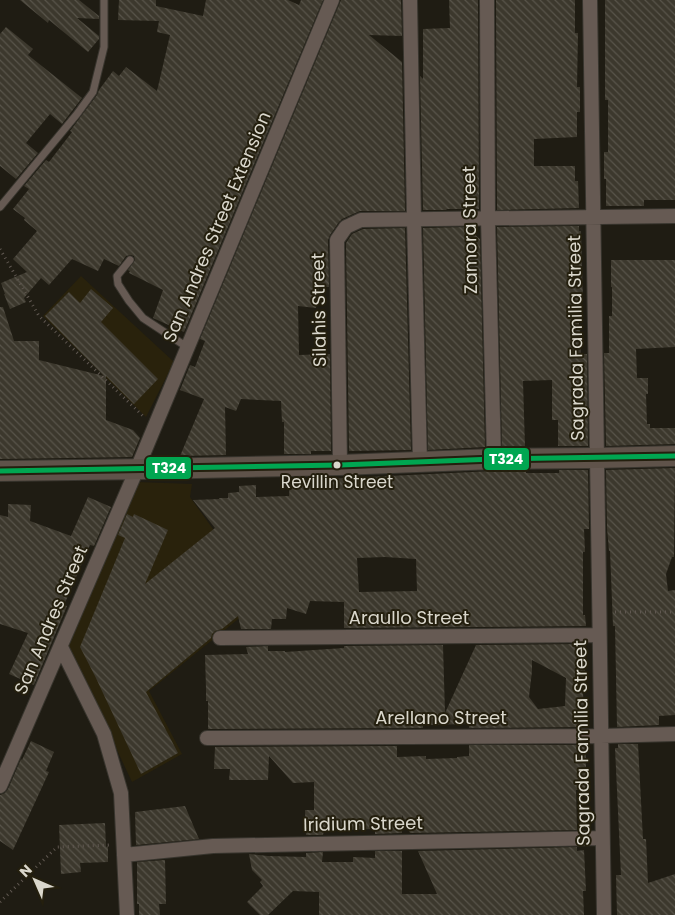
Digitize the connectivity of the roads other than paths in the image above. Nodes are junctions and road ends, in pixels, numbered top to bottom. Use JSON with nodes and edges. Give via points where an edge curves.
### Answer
{"nodes":[{"id":1,"x":104,"y":0,"type":"edge"},
{"id":2,"x":332,"y":0,"type":"edge"},
{"id":3,"x":410,"y":0,"type":"edge"},
{"id":4,"x":487,"y":0,"type":"edge"},
{"id":5,"x":590,"y":0,"type":"edge"},
{"id":6,"x":0,"y":207,"type":"edge"},
{"id":7,"x":675,"y":216,"type":"edge"},
{"id":8,"x":594,"y":217,"type":"junction"},
{"id":9,"x":488,"y":219,"type":"junction"},
{"id":10,"x":414,"y":220,"type":"junction"},
{"id":11,"x":130,"y":260,"type":"dead end"},
{"id":12,"x":187,"y":347,"type":"junction"},
{"id":13,"x":675,"y":456,"type":"edge"},
{"id":14,"x":597,"y":458,"type":"junction"},
{"id":15,"x":494,"y":459,"type":"junction"},
{"id":16,"x":420,"y":462,"type":"junction"},
{"id":17,"x":340,"y":465,"type":"junction"},
{"id":18,"x":137,"y":469,"type":"junction"},
{"id":19,"x":0,"y":471,"type":"edge"},
{"id":20,"x":599,"y":635,"type":"junction"},
{"id":21,"x":220,"y":638,"type":"dead end"},
{"id":22,"x":61,"y":647,"type":"junction"},
{"id":23,"x":675,"y":734,"type":"edge"},
{"id":24,"x":601,"y":736,"type":"junction"},
{"id":25,"x":207,"y":738,"type":"dead end"},
{"id":26,"x":6,"y":756,"type":"edge"},
{"id":27,"x":0,"y":786,"type":"edge"},
{"id":28,"x":602,"y":838,"type":"junction"},
{"id":29,"x":124,"y":849,"type":"junction"},
{"id":30,"x":127,"y":915,"type":"edge"},
{"id":31,"x":604,"y":915,"type":"edge"}],
"edges":[{"from":1,"to":6,"type":"lane","via":[[104,47],[93,92]]},
{"from":2,"to":12,"type":"street","name":"San Andres Street Extension"},
{"from":3,"to":10,"type":"street"},
{"from":4,"to":9,"type":"street","name":"Zamora Street"},
{"from":5,"to":8,"type":"street","name":"Sagrada Familia Street"},
{"from":7,"to":8,"type":"street","name":"Silahis Street"},
{"from":8,"to":9,"type":"street","name":"Silahis Street"},
{"from":8,"to":14,"type":"street","name":"Sagrada Familia Street"},
{"from":9,"to":10,"type":"street","name":"Silahis Street"},
{"from":9,"to":15,"type":"street","name":"Zamora Street"},
{"from":10,"to":16,"type":"street"},
{"from":10,"to":17,"type":"street","name":"Silahis Street","via":[[361,220],[346,227],[337,240]]},
{"from":11,"to":12,"type":"lane","via":[[117,276],[118,284],[143,318]]},
{"from":12,"to":18,"type":"street","name":"San Andres Street Extension"},
{"from":13,"to":14,"type":"main road"},
{"from":14,"to":15,"type":"main road"},
{"from":14,"to":20,"type":"street","name":"Sagrada Familia Street"},
{"from":15,"to":16,"type":"main road"},
{"from":16,"to":17,"type":"main road"},
{"from":17,"to":18,"type":"main road"},
{"from":18,"to":19,"type":"main road"},
{"from":18,"to":22,"type":"street","name":"San Andres Street"},
{"from":20,"to":21,"type":"street","name":"Araullo Street"},
{"from":20,"to":24,"type":"street","name":"Sagrada Familia Street"},
{"from":22,"to":26,"type":"street","name":"San Andres Street"},
{"from":22,"to":29,"type":"street","via":[[104,734],[121,793]]},
{"from":23,"to":24,"type":"street","name":"Arellano Street"},
{"from":24,"to":25,"type":"street","name":"Arellano Street"},
{"from":24,"to":28,"type":"street","name":"Sagrada Familia Street"},
{"from":26,"to":27,"type":"street","name":"San Andres Street"},
{"from":28,"to":29,"type":"street","name":"Iridium Street"},
{"from":28,"to":31,"type":"street","name":"Sagrada Familia Street"},
{"from":29,"to":30,"type":"street"}]}
